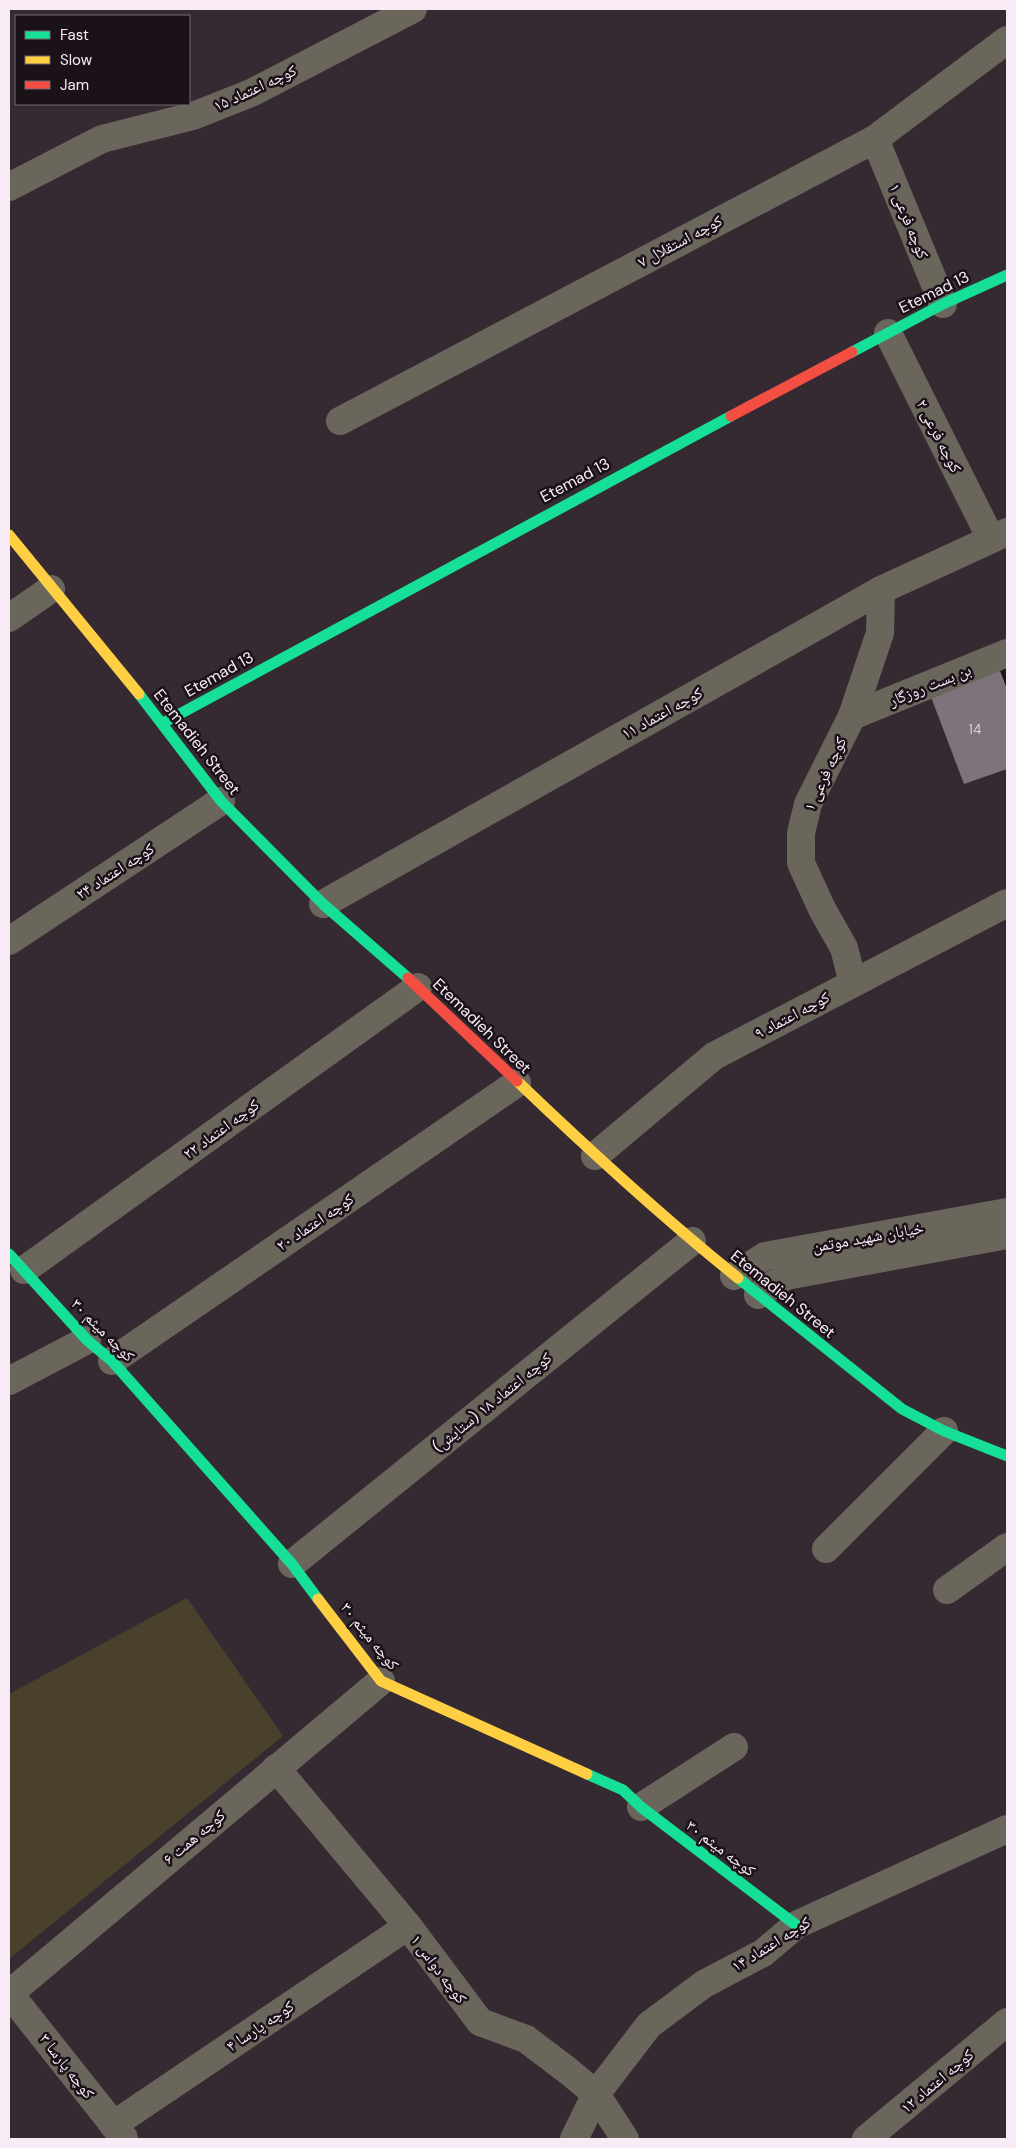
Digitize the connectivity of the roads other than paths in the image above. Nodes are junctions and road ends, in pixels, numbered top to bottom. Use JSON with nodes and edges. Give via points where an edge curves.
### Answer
{"nodes":[{"id":1,"x":413,"y":9,"type":"edge"},
{"id":2,"x":1007,"y":40,"type":"edge"},
{"id":3,"x":875,"y":139,"type":"junction"},
{"id":4,"x":9,"y":187,"type":"edge"},
{"id":5,"x":1007,"y":275,"type":"edge"},
{"id":6,"x":943,"y":304,"type":"junction"},
{"id":7,"x":888,"y":333,"type":"junction"},
{"id":8,"x":340,"y":421,"type":"dead end"},
{"id":9,"x":9,"y":534,"type":"edge"},
{"id":10,"x":999,"y":536,"type":"edge"},
{"id":11,"x":51,"y":589,"type":"junction"},
{"id":12,"x":880,"y":590,"type":"junction"},
{"id":13,"x":9,"y":618,"type":"edge"},
{"id":14,"x":1007,"y":653,"type":"edge"},
{"id":15,"x":852,"y":716,"type":"junction"},
{"id":16,"x":163,"y":723,"type":"junction"},
{"id":17,"x":221,"y":801,"type":"junction"},
{"id":18,"x":1007,"y":903,"type":"edge"},
{"id":19,"x":322,"y":904,"type":"junction"},
{"id":20,"x":9,"y":941,"type":"edge"},
{"id":21,"x":853,"y":983,"type":"junction"},
{"id":22,"x":418,"y":987,"type":"junction"},
{"id":23,"x":517,"y":1083,"type":"junction"},
{"id":24,"x":595,"y":1156,"type":"junction"},
{"id":25,"x":1007,"y":1212,"type":"edge"},
{"id":26,"x":1007,"y":1235,"type":"edge"},
{"id":27,"x":692,"y":1241,"type":"junction"},
{"id":28,"x":16,"y":1262,"type":"edge"},
{"id":29,"x":734,"y":1276,"type":"junction"},
{"id":30,"x":758,"y":1295,"type":"junction"},
{"id":31,"x":87,"y":1340,"type":"junction"},
{"id":32,"x":112,"y":1361,"type":"junction"},
{"id":33,"x":9,"y":1382,"type":"edge"},
{"id":34,"x":944,"y":1431,"type":"junction"},
{"id":35,"x":1007,"y":1456,"type":"edge"},
{"id":36,"x":1007,"y":1547,"type":"edge"},
{"id":37,"x":826,"y":1549,"type":"dead end"},
{"id":38,"x":292,"y":1564,"type":"junction"},
{"id":39,"x":946,"y":1590,"type":"dead end"},
{"id":40,"x":381,"y":1681,"type":"junction"},
{"id":41,"x":734,"y":1747,"type":"dead end"},
{"id":42,"x":276,"y":1768,"type":"junction"},
{"id":43,"x":641,"y":1806,"type":"junction"},
{"id":44,"x":1007,"y":1829,"type":"edge"},
{"id":45,"x":796,"y":1925,"type":"junction"},
{"id":46,"x":408,"y":1926,"type":"junction"},
{"id":47,"x":9,"y":1994,"type":"edge"},
{"id":48,"x":1007,"y":2022,"type":"edge"},
{"id":49,"x":596,"y":2094,"type":"junction"},
{"id":50,"x":119,"y":2132,"type":"edge"},
{"id":51,"x":574,"y":2139,"type":"edge"},
{"id":52,"x":626,"y":2139,"type":"edge"},
{"id":53,"x":866,"y":2139,"type":"edge"}],
"edges":[{"from":1,"to":4,"type":"street","name":"کوچه اعتماد ۱۵","via":[[251,93],[193,116],[102,139]]},
{"from":2,"to":3,"type":"street","name":"کوچه استقلال ۷"},
{"from":3,"to":6,"type":"street","name":"کوچه فرعی ۱"},
{"from":3,"to":8,"type":"street","name":"کوچه استقلال ۷"},
{"from":5,"to":6,"type":"street","name":"Etemad 13"},
{"from":6,"to":7,"type":"street","name":"Etemad 13"},
{"from":7,"to":10,"type":"street","name":"کوچه فرعی ۲"},
{"from":7,"to":16,"type":"street","name":"Etemad 13","via":[[585,493]]},
{"from":9,"to":11,"type":"street","name":"Etemadieh Street"},
{"from":10,"to":12,"type":"street","name":"کوچه اعتماد ۱۱"},
{"from":11,"to":13,"type":"street"},
{"from":11,"to":16,"type":"street","name":"Etemadieh Street"},
{"from":12,"to":15,"type":"street","name":"کوچه فرعی ۱","via":[[880,633]]},
{"from":12,"to":19,"type":"street","name":"کوچه اعتماد ۱۱"},
{"from":14,"to":15,"type":"street","name":"بن بست روزگار"},
{"from":15,"to":21,"type":"street","name":"کوچه فرعی ۱","via":[[808,804],[801,833],[801,863],[844,948]]},
{"from":16,"to":17,"type":"street","name":"Etemadieh Street"},
{"from":17,"to":19,"type":"street","name":"Etemadieh Street"},
{"from":17,"to":20,"type":"street","name":"کوچه اعتماد ۲۴"},
{"from":18,"to":21,"type":"street","name":"کوچه اعتماد ۹"},
{"from":19,"to":22,"type":"street","name":"Etemadieh Street"},
{"from":21,"to":24,"type":"street","name":"کوچه اعتماد ۹","via":[[714,1056]]},
{"from":22,"to":23,"type":"street","name":"Etemadieh Street"},
{"from":22,"to":28,"type":"street","name":"کوچه اعتماد ۲۲"},
{"from":23,"to":24,"type":"street","name":"Etemadieh Street"},
{"from":23,"to":32,"type":"street","name":"کوچه اعتماد ۲۰"},
{"from":24,"to":27,"type":"street","name":"Etemadieh Street"},
{"from":25,"to":29,"type":"street","name":"خیابان شهید موتمن","via":[[765,1256]]},
{"from":26,"to":30,"type":"street","via":[[786,1276]]},
{"from":27,"to":29,"type":"street","name":"Etemadieh Street"},
{"from":27,"to":38,"type":"street","name":"کوچه اعتماد ۱۸ (ستایش)"},
{"from":28,"to":31,"type":"street","name":"کوچه میثم ۳۰"},
{"from":29,"to":30,"type":"street","name":"Etemadieh Street"},
{"from":30,"to":34,"type":"street","name":"Etemadieh Street","via":[[902,1409]]},
{"from":31,"to":32,"type":"street","name":"کوچه میثم ۳۰"},
{"from":31,"to":33,"type":"street"},
{"from":32,"to":38,"type":"street","name":"کوچه میثم ۳۰"},
{"from":34,"to":35,"type":"street","name":"Etemadieh Street"},
{"from":34,"to":37,"type":"street"},
{"from":36,"to":39,"type":"street"},
{"from":38,"to":40,"type":"street","name":"کوچه میثم ۳۰"},
{"from":40,"to":42,"type":"street","name":"کوچه همت ۶"},
{"from":40,"to":43,"type":"street","name":"کوچه میثم ۳۰","via":[[623,1790]]},
{"from":41,"to":43,"type":"street"},
{"from":42,"to":46,"type":"street","name":"کوچه دواس ۱"},
{"from":42,"to":47,"type":"street","name":"کوچه همت ۶"},
{"from":43,"to":45,"type":"street","name":"کوچه میثم ۳۰"},
{"from":44,"to":45,"type":"street","name":"کوچه اعتماد ۱۴"},
{"from":45,"to":49,"type":"street","name":"کوچه اعتماد ۱۴","via":[[763,1953],[704,1984],[649,2025]]},
{"from":46,"to":49,"type":"street","name":"کوچه دواس ۱","via":[[480,2022],[526,2039]]},
{"from":46,"to":50,"type":"street","name":"کوچه پارسا ۴"},
{"from":47,"to":50,"type":"street","name":"کوچه پارسا ۳"},
{"from":48,"to":53,"type":"street","name":"کوچه اعتماد ۱۲"},
{"from":49,"to":51,"type":"street"},
{"from":49,"to":52,"type":"street","name":"کوچه دواس ۱"}]}
